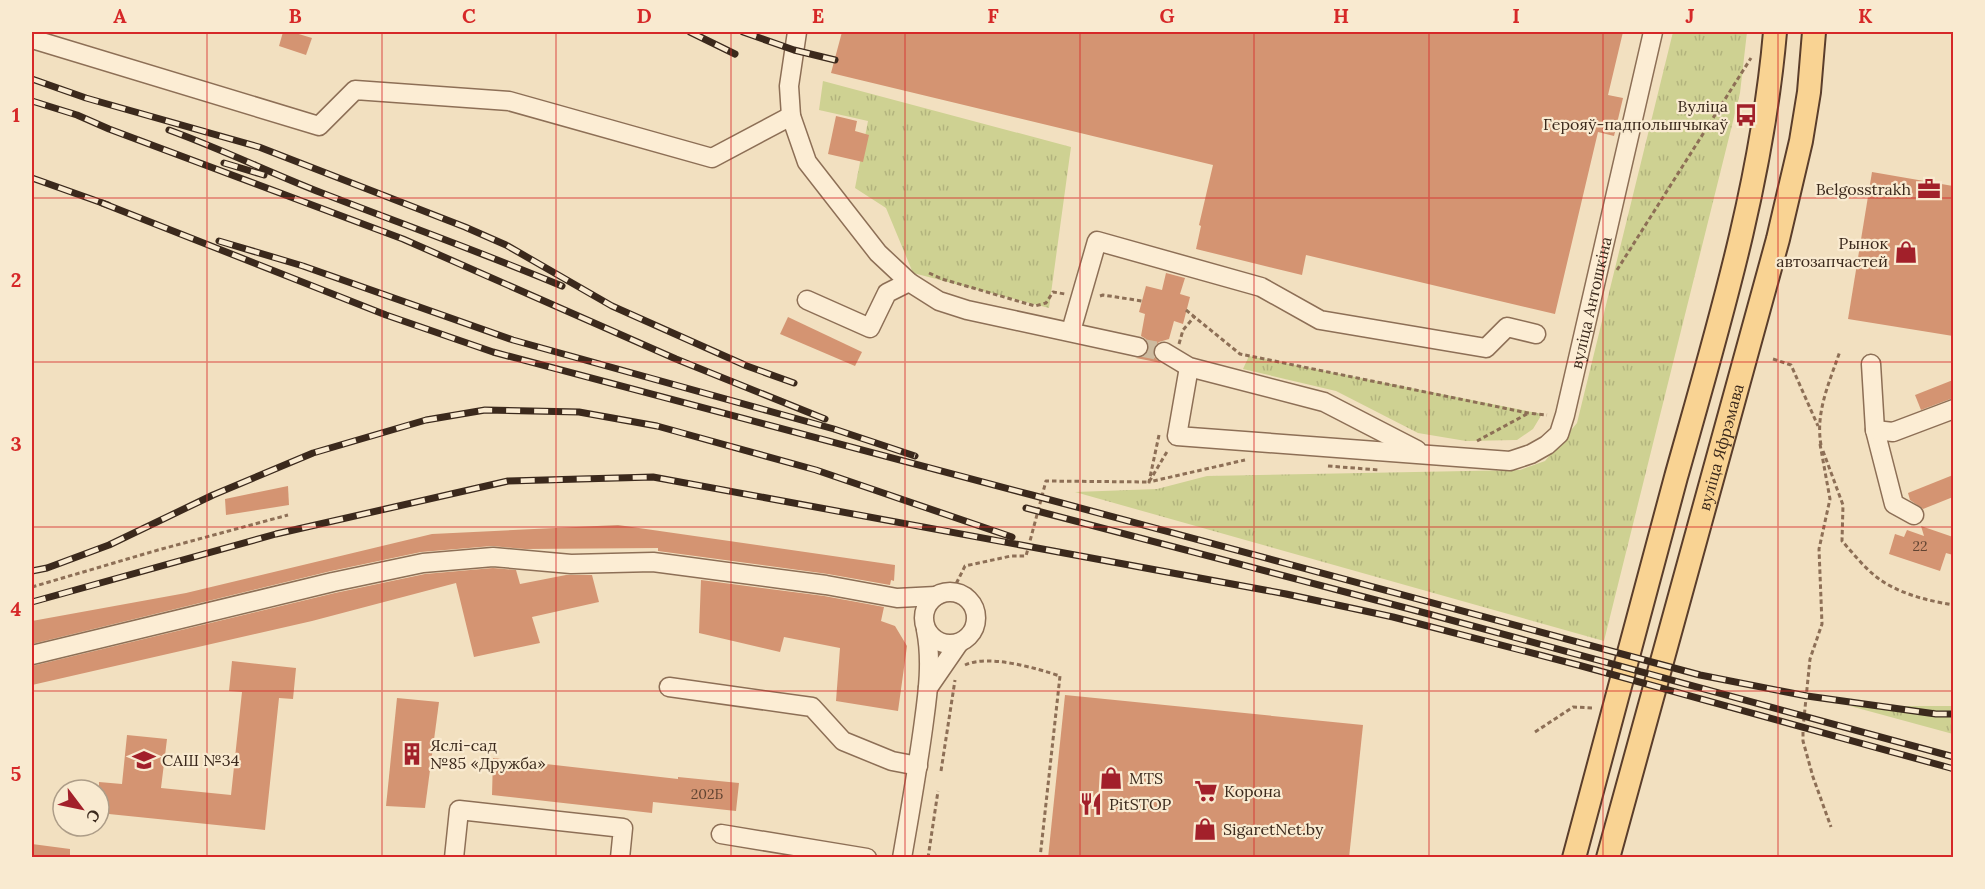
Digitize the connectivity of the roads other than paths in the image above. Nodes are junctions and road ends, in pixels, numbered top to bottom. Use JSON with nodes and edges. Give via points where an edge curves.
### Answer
{"nodes":[{"id":1,"x":797,"y":32,"type":"edge"},
{"id":2,"x":1653,"y":32,"type":"edge"},
{"id":3,"x":1775,"y":32,"type":"edge"},
{"id":4,"x":1814,"y":32,"type":"edge"},
{"id":5,"x":32,"y":39,"type":"edge"},
{"id":6,"x":791,"y":116,"type":"junction"},
{"id":7,"x":909,"y":282,"type":"junction"},
{"id":8,"x":807,"y":300,"type":"dead end"},
{"id":9,"x":1071,"y":331,"type":"junction"},
{"id":10,"x":1536,"y":334,"type":"dead end"},
{"id":11,"x":1138,"y":346,"type":"tunnel mouth"},
{"id":12,"x":1164,"y":352,"type":"tunnel mouth"},
{"id":13,"x":1871,"y":364,"type":"dead end"},
{"id":14,"x":1189,"y":367,"type":"junction"},
{"id":15,"x":1953,"y":409,"type":"edge"},
{"id":16,"x":1875,"y":430,"type":"junction"},
{"id":17,"x":1424,"y":453,"type":"junction"},
{"id":18,"x":1914,"y":515,"type":"dead end"},
{"id":19,"x":944,"y":594,"type":"junction"},
{"id":20,"x":897,"y":598,"type":"junction"},
{"id":21,"x":925,"y":624,"type":"junction"},
{"id":22,"x":959,"y":643,"type":"junction"},
{"id":23,"x":32,"y":656,"type":"edge"},
{"id":24,"x":669,"y":687,"type":"dead end"},
{"id":25,"x":928,"y":688,"type":"junction"},
{"id":26,"x":918,"y":766,"type":"junction"},
{"id":27,"x":1595,"y":781,"type":"junction"},
{"id":28,"x":1625,"y":790,"type":"junction"},
{"id":29,"x":721,"y":834,"type":"dead end"},
{"id":30,"x":454,"y":858,"type":"edge"},
{"id":31,"x":620,"y":858,"type":"edge"},
{"id":32,"x":867,"y":858,"type":"edge"},
{"id":33,"x":902,"y":858,"type":"edge"},
{"id":34,"x":1574,"y":858,"type":"edge"},
{"id":35,"x":1608,"y":858,"type":"edge"}],
"edges":[{"from":1,"to":6,"type":"street","via":[[789,86]]},
{"from":2,"to":17,"type":"street","name":"вуліца Антошкіна","via":[[1559,434],[1546,446],[1510,461]]},
{"from":3,"to":27,"type":"main road","via":[[1752,192]]},
{"from":4,"to":28,"type":"main road","name":"вуліца Яфрэмава","via":[[1809,92],[1778,239]]},
{"from":5,"to":6,"type":"street","via":[[319,126],[355,90],[509,101],[712,158]]},
{"from":6,"to":7,"type":"street","via":[[807,162],[878,254]]},
{"from":7,"to":8,"type":"street","via":[[887,293],[870,328]]},
{"from":7,"to":9,"type":"street","via":[[939,301],[967,310]]},
{"from":9,"to":10,"type":"street","via":[[1096,241],[1262,287],[1320,320],[1486,348],[1507,327]]},
{"from":9,"to":11,"type":"street"},
{"from":12,"to":14,"type":"street"},
{"from":13,"to":16,"type":"street"},
{"from":14,"to":17,"type":"street","via":[[1324,402]]},
{"from":14,"to":17,"type":"street","name":"вуліца Антошкіна","via":[[1177,436]]},
{"from":15,"to":16,"type":"street","via":[[1893,432]]},
{"from":16,"to":18,"type":"street","via":[[1894,504]]},
{"from":19,"to":20,"type":"street"},
{"from":19,"to":21,"type":"street","via":[[927,605]]},
{"from":19,"to":22,"type":"street","via":[[960,594],[970,601],[976,613],[969,636]]},
{"from":20,"to":21,"type":"street","via":[[919,609]]},
{"from":20,"to":23,"type":"street","via":[[653,562],[572,564],[493,557],[423,563],[333,582]]},
{"from":21,"to":22,"type":"street","via":[[934,640]]},
{"from":21,"to":25,"type":"street","via":[[929,642]]},
{"from":22,"to":25,"type":"street"},
{"from":24,"to":26,"type":"street","via":[[812,707],[843,741],[892,762]]},
{"from":25,"to":26,"type":"street"},
{"from":26,"to":33,"type":"street"},
{"from":27,"to":28,"type":"main road","via":[[1603,775],[1615,775]]},
{"from":27,"to":34,"type":"main road"},
{"from":28,"to":35,"type":"main road","name":"вуліца Яфрэмава"},
{"from":29,"to":32,"type":"street"},
{"from":30,"to":31,"type":"street","via":[[459,810],[623,828]]}]}
